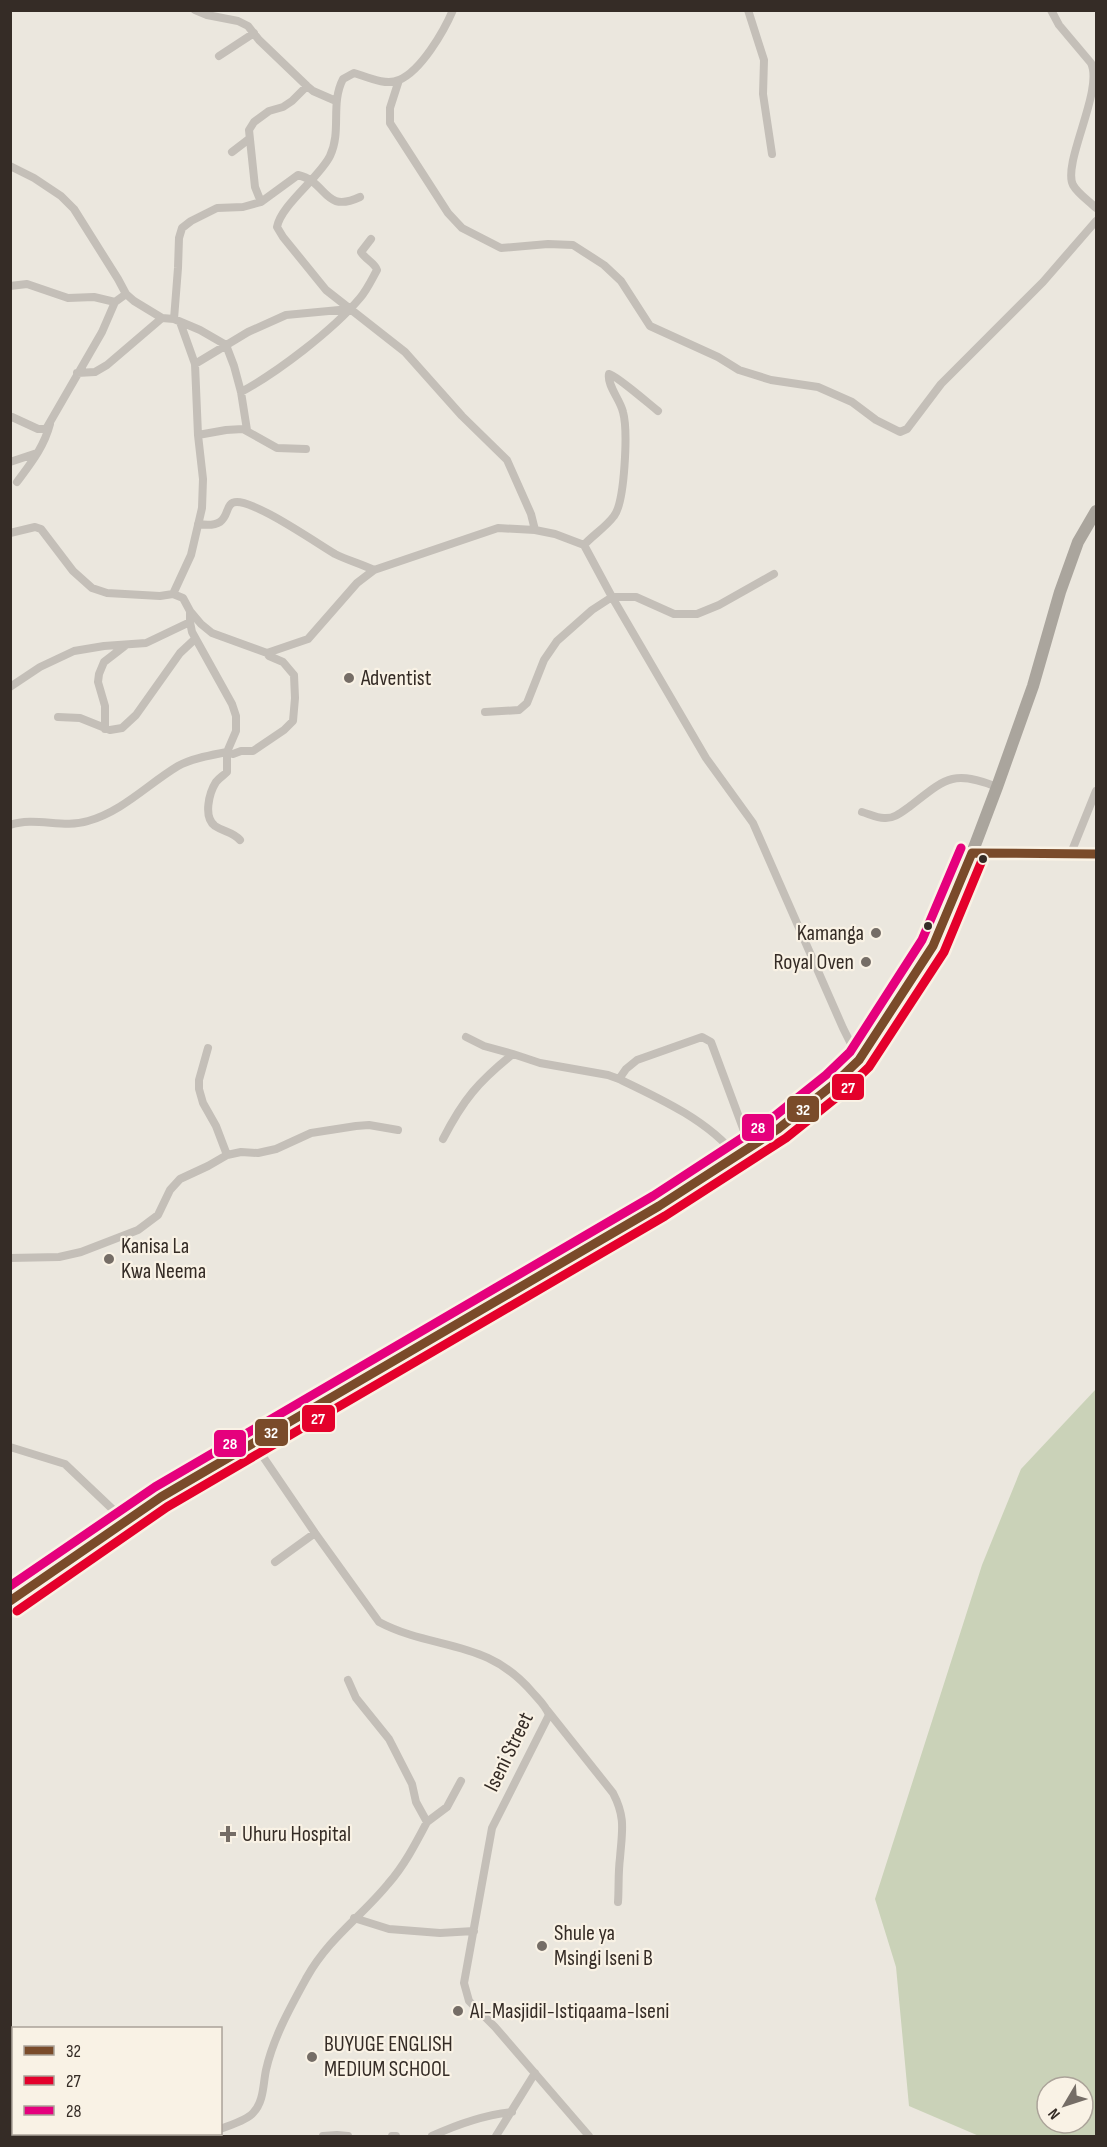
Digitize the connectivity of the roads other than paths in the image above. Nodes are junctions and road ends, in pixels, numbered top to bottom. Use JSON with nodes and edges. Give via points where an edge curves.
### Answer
{"nodes":[{"id":1,"x":195,"y":10,"type":"edge"},
{"id":2,"x":453,"y":10,"type":"edge"},
{"id":3,"x":748,"y":10,"type":"edge"},
{"id":4,"x":1052,"y":10,"type":"edge"},
{"id":5,"x":254,"y":33,"type":"junction"},
{"id":6,"x":219,"y":56,"type":"dead end"},
{"id":7,"x":399,"y":80,"type":"junction"},
{"id":8,"x":307,"y":86,"type":"junction"},
{"id":9,"x":1094,"y":89,"type":"edge"},
{"id":10,"x":336,"y":101,"type":"junction"},
{"id":11,"x":249,"y":139,"type":"junction"},
{"id":12,"x":232,"y":152,"type":"dead end"},
{"id":13,"x":772,"y":154,"type":"dead end"},
{"id":14,"x":10,"y":166,"type":"edge"},
{"id":15,"x":311,"y":180,"type":"junction"},
{"id":16,"x":360,"y":197,"type":"dead end"},
{"id":17,"x":261,"y":202,"type":"junction"},
{"id":18,"x":1096,"y":208,"type":"edge"},
{"id":19,"x":1096,"y":221,"type":"edge"},
{"id":20,"x":371,"y":239,"type":"dead end"},
{"id":21,"x":10,"y":286,"type":"edge"},
{"id":22,"x":126,"y":294,"type":"junction"},
{"id":23,"x":115,"y":302,"type":"junction"},
{"id":24,"x":350,"y":309,"type":"junction"},
{"id":25,"x":162,"y":318,"type":"junction"},
{"id":26,"x":177,"y":321,"type":"junction"},
{"id":27,"x":226,"y":345,"type":"junction"},
{"id":28,"x":195,"y":364,"type":"junction"},
{"id":29,"x":77,"y":373,"type":"junction"},
{"id":30,"x":241,"y":392,"type":"junction"},
{"id":31,"x":658,"y":411,"type":"dead end"},
{"id":32,"x":12,"y":417,"type":"edge"},
{"id":33,"x":51,"y":423,"type":"junction"},
{"id":34,"x":248,"y":430,"type":"junction"},
{"id":35,"x":198,"y":435,"type":"junction"},
{"id":36,"x":306,"y":448,"type":"dead end"},
{"id":37,"x":37,"y":453,"type":"junction"},
{"id":38,"x":10,"y":462,"type":"edge"},
{"id":39,"x":16,"y":482,"type":"dead end"},
{"id":40,"x":1096,"y":511,"type":"edge"},
{"id":41,"x":198,"y":524,"type":"junction"},
{"id":42,"x":534,"y":530,"type":"junction"},
{"id":43,"x":10,"y":533,"type":"edge"},
{"id":44,"x":584,"y":545,"type":"junction"},
{"id":45,"x":374,"y":570,"type":"junction"},
{"id":46,"x":774,"y":574,"type":"dead end"},
{"id":47,"x":173,"y":594,"type":"junction"},
{"id":48,"x":612,"y":597,"type":"junction"},
{"id":49,"x":190,"y":611,"type":"junction"},
{"id":50,"x":190,"y":622,"type":"junction"},
{"id":51,"x":195,"y":639,"type":"junction"},
{"id":52,"x":127,"y":645,"type":"junction"},
{"id":53,"x":267,"y":653,"type":"junction"},
{"id":54,"x":10,"y":687,"type":"edge"},
{"id":55,"x":485,"y":712,"type":"dead end"},
{"id":56,"x":58,"y":717,"type":"dead end"},
{"id":57,"x":105,"y":729,"type":"junction"},
{"id":58,"x":227,"y":752,"type":"junction"},
{"id":59,"x":997,"y":787,"type":"junction"},
{"id":60,"x":1096,"y":791,"type":"edge"},
{"id":61,"x":862,"y":812,"type":"dead end"},
{"id":62,"x":10,"y":825,"type":"edge"},
{"id":63,"x":240,"y":840,"type":"dead end"},
{"id":64,"x":1071,"y":853,"type":"junction"},
{"id":65,"x":972,"y":854,"type":"junction"},
{"id":66,"x":1095,"y":856,"type":"edge"},
{"id":67,"x":466,"y":1037,"type":"dead end"},
{"id":68,"x":208,"y":1048,"type":"dead end"},
{"id":69,"x":513,"y":1054,"type":"junction"},
{"id":70,"x":859,"y":1060,"type":"junction"},
{"id":71,"x":619,"y":1079,"type":"junction"},
{"id":72,"x":398,"y":1130,"type":"dead end"},
{"id":73,"x":443,"y":1139,"type":"dead end"},
{"id":74,"x":750,"y":1147,"type":"junction"},
{"id":75,"x":227,"y":1155,"type":"junction"},
{"id":76,"x":736,"y":1156,"type":"junction"},
{"id":77,"x":10,"y":1258,"type":"edge"},
{"id":78,"x":254,"y":1442,"type":"junction"},
{"id":79,"x":10,"y":1447,"type":"edge"},
{"id":80,"x":125,"y":1521,"type":"junction"},
{"id":81,"x":315,"y":1533,"type":"junction"},
{"id":82,"x":275,"y":1562,"type":"dead end"},
{"id":83,"x":10,"y":1601,"type":"edge"},
{"id":84,"x":348,"y":1680,"type":"dead end"},
{"id":85,"x":547,"y":1710,"type":"junction"},
{"id":86,"x":461,"y":1781,"type":"dead end"},
{"id":87,"x":427,"y":1822,"type":"junction"},
{"id":88,"x":618,"y":1902,"type":"dead end"},
{"id":89,"x":354,"y":1918,"type":"junction"},
{"id":90,"x":474,"y":1931,"type":"junction"},
{"id":91,"x":535,"y":2073,"type":"junction"},
{"id":92,"x":512,"y":2112,"type":"junction"},
{"id":93,"x":222,"y":2128,"type":"edge"},
{"id":94,"x":322,"y":2136,"type":"edge"},
{"id":95,"x":348,"y":2136,"type":"edge"},
{"id":96,"x":392,"y":2136,"type":"edge"},
{"id":97,"x":396,"y":2136,"type":"edge"},
{"id":98,"x":432,"y":2136,"type":"edge"},
{"id":99,"x":496,"y":2136,"type":"edge"},
{"id":100,"x":589,"y":2136,"type":"edge"}],
"edges":[{"from":1,"to":5,"type":"street","via":[[243,23]]},
{"from":2,"to":7,"type":"street","via":[[420,63]]},
{"from":3,"to":13,"type":"street","via":[[764,60],[763,94]]},
{"from":4,"to":9,"type":"street","via":[[1059,25],[1091,63]]},
{"from":5,"to":6,"type":"street"},
{"from":5,"to":8,"type":"street"},
{"from":7,"to":10,"type":"street","via":[[380,81],[349,74],[340,84]]},
{"from":7,"to":19,"type":"street","via":[[390,108],[390,123],[448,213],[462,228],[501,248],[573,245],[612,272],[645,320],[659,331],[739,370],[771,380],[818,387],[852,402],[900,432],[907,429],[941,384],[1043,282]]},
{"from":8,"to":10,"type":"street"},
{"from":8,"to":11,"type":"street","via":[[292,101],[253,123]]},
{"from":9,"to":18,"type":"street","via":[[1071,178],[1076,190]]},
{"from":10,"to":15,"type":"street","via":[[335,142],[330,156]]},
{"from":11,"to":12,"type":"street"},
{"from":11,"to":17,"type":"street","via":[[255,187]]},
{"from":14,"to":22,"type":"street","via":[[61,196],[74,209]]},
{"from":15,"to":16,"type":"street","via":[[334,201],[346,203]]},
{"from":15,"to":17,"type":"street","via":[[297,175]]},
{"from":15,"to":24,"type":"street","via":[[277,227],[322,286]]},
{"from":17,"to":26,"type":"street","via":[[217,208],[182,228]]},
{"from":20,"to":24,"type":"street","via":[[361,251],[377,271]]},
{"from":21,"to":23,"type":"street","via":[[27,284],[68,298],[94,297]]},
{"from":22,"to":23,"type":"street"},
{"from":22,"to":25,"type":"street"},
{"from":23,"to":29,"type":"street"},
{"from":24,"to":27,"type":"street","via":[[292,313]]},
{"from":24,"to":30,"type":"street","via":[[265,378]]},
{"from":24,"to":42,"type":"street","via":[[405,352],[462,417],[507,460]]},
{"from":25,"to":26,"type":"street"},
{"from":25,"to":29,"type":"street","via":[[107,365],[95,372]]},
{"from":26,"to":27,"type":"street"},
{"from":26,"to":28,"type":"street"},
{"from":27,"to":28,"type":"street"},
{"from":27,"to":30,"type":"street"},
{"from":28,"to":35,"type":"street"},
{"from":29,"to":33,"type":"street"},
{"from":30,"to":34,"type":"street"},
{"from":31,"to":44,"type":"street","via":[[609,374],[624,416],[626,452],[620,496],[614,516]]},
{"from":32,"to":33,"type":"street","via":[[42,430]]},
{"from":33,"to":37,"type":"street"},
{"from":34,"to":35,"type":"street"},
{"from":34,"to":36,"type":"street","via":[[278,448]]},
{"from":35,"to":41,"type":"street","via":[[203,479]]},
{"from":37,"to":38,"type":"street"},
{"from":37,"to":39,"type":"street"},
{"from":40,"to":59,"type":"highway","via":[[1078,542]]},
{"from":41,"to":45,"type":"street","via":[[218,525],[229,506],[239,502]]},
{"from":41,"to":47,"type":"street","via":[[188,563]]},
{"from":42,"to":44,"type":"street"},
{"from":42,"to":45,"type":"street","via":[[498,528]]},
{"from":43,"to":47,"type":"street","via":[[41,529],[73,571],[100,591]]},
{"from":44,"to":48,"type":"street"},
{"from":45,"to":53,"type":"street","via":[[357,583],[308,639]]},
{"from":46,"to":48,"type":"street","via":[[697,614],[674,614],[636,597]]},
{"from":47,"to":49,"type":"street","via":[[184,599]]},
{"from":48,"to":55,"type":"street","via":[[557,641],[523,708]]},
{"from":48,"to":70,"type":"street","via":[[706,758],[753,823]]},
{"from":49,"to":50,"type":"street"},
{"from":49,"to":53,"type":"street","via":[[212,633]]},
{"from":50,"to":51,"type":"street"},
{"from":50,"to":52,"type":"street","via":[[146,643]]},
{"from":51,"to":57,"type":"street","via":[[180,652],[130,722],[119,729]]},
{"from":51,"to":58,"type":"street","via":[[236,716],[236,731]]},
{"from":52,"to":54,"type":"street","via":[[74,651]]},
{"from":52,"to":57,"type":"street","via":[[104,662],[98,676],[105,706]]},
{"from":53,"to":58,"type":"street","via":[[283,662],[294,675],[293,721],[254,751]]},
{"from":56,"to":57,"type":"street","via":[[75,716]]},
{"from":58,"to":62,"type":"street","via":[[180,764],[118,808],[90,821]]},
{"from":58,"to":63,"type":"street","via":[[227,772],[214,786],[209,819]]},
{"from":59,"to":61,"type":"street","via":[[962,776],[950,778],[892,818]]},
{"from":59,"to":65,"type":"highway"},
{"from":60,"to":64,"type":"street"},
{"from":64,"to":65,"type":"main road"},
{"from":64,"to":66,"type":"main road"},
{"from":65,"to":70,"type":"highway","via":[[933,946]]},
{"from":67,"to":69,"type":"street"},
{"from":68,"to":75,"type":"street","via":[[198,1080],[203,1103]]},
{"from":69,"to":71,"type":"street"},
{"from":69,"to":73,"type":"street","via":[[469,1095]]},
{"from":70,"to":74,"type":"highway","via":[[778,1129]]},
{"from":71,"to":74,"type":"street","via":[[637,1060],[702,1036],[707,1038]]},
{"from":71,"to":76,"type":"street","via":[[688,1115]]},
{"from":72,"to":75,"type":"street","via":[[369,1125],[346,1127],[311,1133],[276,1149]]},
{"from":74,"to":76,"type":"highway"},
{"from":75,"to":77,"type":"street","via":[[180,1179],[158,1215],[138,1230],[59,1257]]},
{"from":76,"to":78,"type":"highway","via":[[639,1218]]},
{"from":78,"to":80,"type":"highway"},
{"from":78,"to":81,"type":"street","name":"Iseni Street"},
{"from":79,"to":80,"type":"street","via":[[65,1464]]},
{"from":80,"to":83,"type":"highway"},
{"from":81,"to":82,"type":"street"},
{"from":81,"to":85,"type":"street","name":"Iseni Street","via":[[379,1622],[493,1659],[527,1685]]},
{"from":84,"to":87,"type":"street","via":[[356,1698],[389,1739]]},
{"from":85,"to":88,"type":"street","via":[[621,1808],[624,1827]]},
{"from":85,"to":90,"type":"street","name":"Iseni Street","via":[[546,1723],[492,1828]]},
{"from":86,"to":87,"type":"street","via":[[447,1807]]},
{"from":87,"to":89,"type":"street","via":[[388,1884]]},
{"from":89,"to":90,"type":"street","via":[[389,1929]]},
{"from":89,"to":93,"type":"street","via":[[318,1959],[281,2026],[255,2112]]},
{"from":90,"to":91,"type":"street","name":"Iseni Street","via":[[465,1993]]},
{"from":91,"to":92,"type":"street"},
{"from":91,"to":100,"type":"street","name":"Iseni Street"},
{"from":92,"to":98,"type":"street","via":[[488,2115]]},
{"from":92,"to":99,"type":"street"},
{"from":94,"to":95,"type":"street"},
{"from":96,"to":97,"type":"street"}]}
